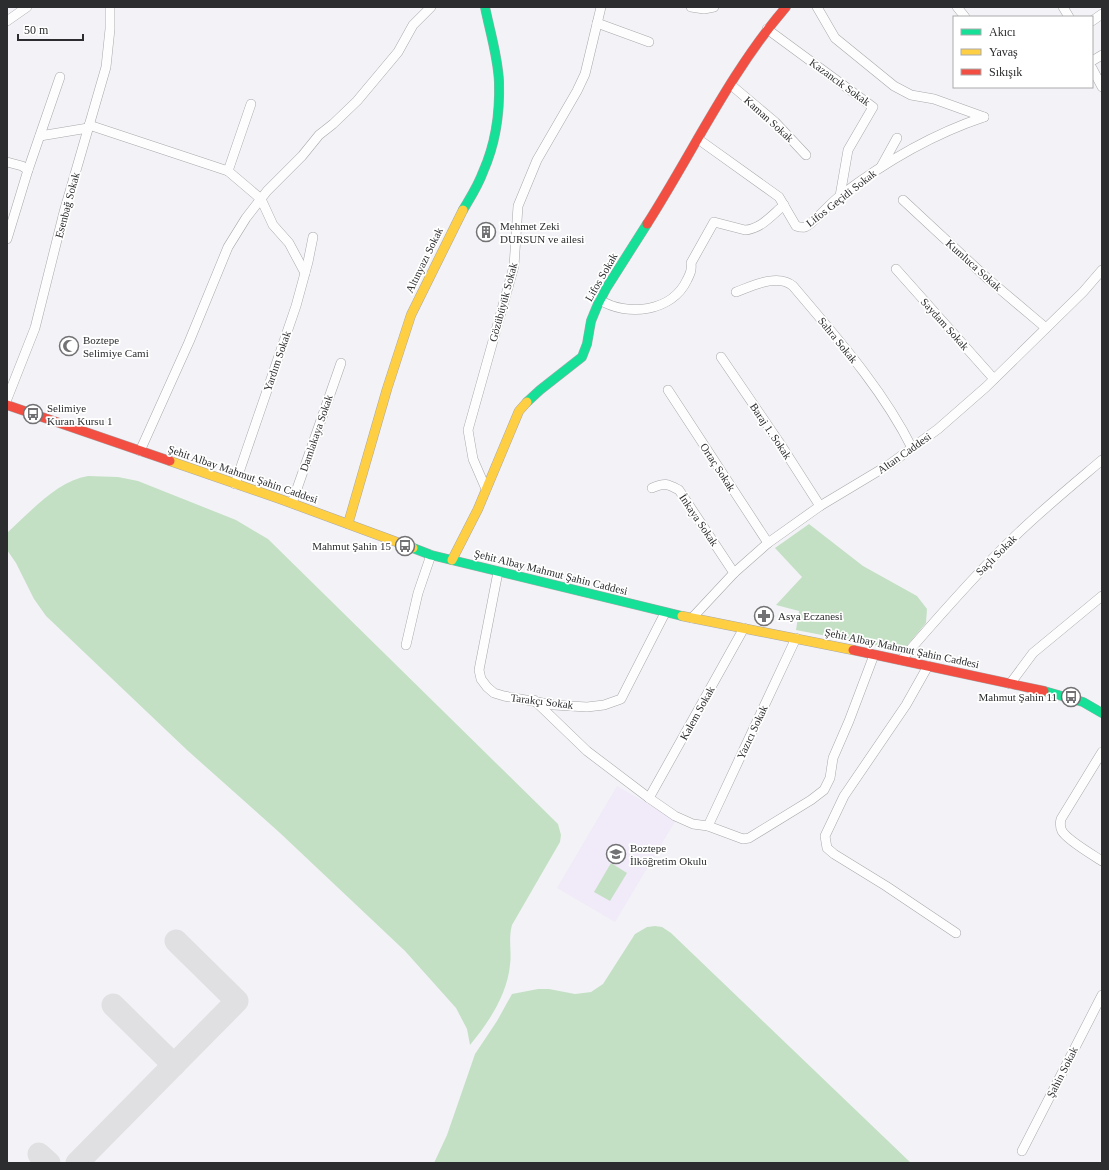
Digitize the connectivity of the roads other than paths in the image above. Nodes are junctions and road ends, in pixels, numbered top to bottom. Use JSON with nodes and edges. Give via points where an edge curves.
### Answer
{"nodes":[{"id":1,"x":27,"y":7,"type":"edge"},
{"id":2,"x":110,"y":7,"type":"edge"},
{"id":3,"x":431,"y":7,"type":"edge"},
{"id":4,"x":485,"y":7,"type":"edge"},
{"id":5,"x":601,"y":7,"type":"edge"},
{"id":6,"x":691,"y":7,"type":"edge"},
{"id":7,"x":714,"y":7,"type":"edge"},
{"id":8,"x":786,"y":7,"type":"edge"},
{"id":9,"x":817,"y":7,"type":"edge"},
{"id":10,"x":957,"y":7,"type":"edge"},
{"id":11,"x":1063,"y":7,"type":"edge"},
{"id":12,"x":1102,"y":14,"type":"edge"},
{"id":13,"x":964,"y":16,"type":"edge"},
{"id":14,"x":1068,"y":16,"type":"edge"},
{"id":15,"x":1093,"y":20,"type":"edge"},
{"id":16,"x":7,"y":21,"type":"edge"},
{"id":17,"x":597,"y":23,"type":"junction"},
{"id":18,"x":767,"y":29,"type":"junction"},
{"id":19,"x":649,"y":42,"type":"dead end"},
{"id":20,"x":1102,"y":55,"type":"edge"},
{"id":21,"x":1093,"y":60,"type":"edge"},
{"id":22,"x":1093,"y":70,"type":"edge"},
{"id":23,"x":60,"y":76,"type":"dead end"},
{"id":24,"x":731,"y":86,"type":"junction"},
{"id":25,"x":1102,"y":86,"type":"edge"},
{"id":26,"x":251,"y":104,"type":"dead end"},
{"id":27,"x":89,"y":127,"type":"junction"},
{"id":28,"x":40,"y":136,"type":"junction"},
{"id":29,"x":896,"y":138,"type":"dead end"},
{"id":30,"x":698,"y":139,"type":"junction"},
{"id":31,"x":806,"y":155,"type":"dead end"},
{"id":32,"x":7,"y":162,"type":"edge"},
{"id":33,"x":880,"y":168,"type":"junction"},
{"id":34,"x":28,"y":170,"type":"junction"},
{"id":35,"x":228,"y":171,"type":"junction"},
{"id":36,"x":840,"y":196,"type":"junction"},
{"id":37,"x":261,"y":199,"type":"junction"},
{"id":38,"x":903,"y":200,"type":"dead end"},
{"id":39,"x":784,"y":205,"type":"junction"},
{"id":40,"x":313,"y":237,"type":"dead end"},
{"id":41,"x":7,"y":239,"type":"edge"},
{"id":42,"x":896,"y":269,"type":"dead end"},
{"id":43,"x":1102,"y":270,"type":"edge"},
{"id":44,"x":305,"y":273,"type":"junction"},
{"id":45,"x":736,"y":292,"type":"dead end"},
{"id":46,"x":600,"y":300,"type":"junction"},
{"id":47,"x":1046,"y":328,"type":"junction"},
{"id":48,"x":721,"y":357,"type":"dead end"},
{"id":49,"x":341,"y":363,"type":"dead end"},
{"id":50,"x":994,"y":379,"type":"junction"},
{"id":51,"x":668,"y":390,"type":"dead end"},
{"id":52,"x":7,"y":398,"type":"edge"},
{"id":53,"x":7,"y":405,"type":"edge"},
{"id":54,"x":912,"y":448,"type":"junction"},
{"id":55,"x":140,"y":451,"type":"junction"},
{"id":56,"x":1102,"y":460,"type":"edge"},
{"id":57,"x":235,"y":484,"type":"junction"},
{"id":58,"x":652,"y":488,"type":"dead end"},
{"id":59,"x":486,"y":489,"type":"junction"},
{"id":60,"x":292,"y":503,"type":"junction"},
{"id":61,"x":820,"y":506,"type":"junction"},
{"id":62,"x":348,"y":524,"type":"junction"},
{"id":63,"x":768,"y":543,"type":"junction"},
{"id":64,"x":431,"y":555,"type":"junction"},
{"id":65,"x":452,"y":560,"type":"junction"},
{"id":66,"x":498,"y":572,"type":"junction"},
{"id":67,"x":734,"y":573,"type":"junction"},
{"id":68,"x":1102,"y":596,"type":"edge"},
{"id":69,"x":665,"y":613,"type":"junction"},
{"id":70,"x":692,"y":618,"type":"junction"},
{"id":71,"x":744,"y":628,"type":"junction"},
{"id":72,"x":796,"y":638,"type":"junction"},
{"id":73,"x":406,"y":645,"type":"dead end"},
{"id":74,"x":874,"y":655,"type":"junction"},
{"id":75,"x":901,"y":660,"type":"junction"},
{"id":76,"x":928,"y":666,"type":"junction"},
{"id":77,"x":1010,"y":684,"type":"junction"},
{"id":78,"x":534,"y":700,"type":"junction"},
{"id":79,"x":1102,"y":713,"type":"edge"},
{"id":80,"x":1102,"y":752,"type":"edge"},
{"id":81,"x":649,"y":798,"type":"junction"},
{"id":82,"x":708,"y":826,"type":"junction"},
{"id":83,"x":1102,"y":861,"type":"edge"},
{"id":84,"x":956,"y":933,"type":"dead end"},
{"id":85,"x":1102,"y":995,"type":"edge"},
{"id":86,"x":1022,"y":1151,"type":"dead end"}],
"edges":[{"from":1,"to":16,"type":"street"},
{"from":2,"to":27,"type":"street","name":"Esenbağ Sokak","via":[[106,67]]},
{"from":3,"to":37,"type":"street","via":[[413,25],[398,52],[357,101],[319,135]]},
{"from":4,"to":62,"type":"street","name":"Altınyazı Sokak","via":[[499,82],[497,123],[491,151],[483,173],[411,315]]},
{"from":5,"to":17,"type":"street","name":"Gözübüyük Sokak"},
{"from":6,"to":7,"type":"street"},
{"from":8,"to":18,"type":"street","name":"Lifos Sokak"},
{"from":9,"to":33,"type":"street","name":"Lifos Geçidi Sokak","via":[[835,38],[894,86],[910,94],[934,99],[984,117],[949,130]]},
{"from":10,"to":13,"type":"street"},
{"from":11,"to":14,"type":"street"},
{"from":12,"to":15,"type":"street"},
{"from":17,"to":19,"type":"street"},
{"from":17,"to":59,"type":"street","name":"Gözübüyük Sokak","via":[[585,74],[536,160],[518,206],[514,266],[468,430],[474,459]]},
{"from":18,"to":24,"type":"street","name":"Lifos Sokak"},
{"from":18,"to":36,"type":"street","name":"Kazancık Sokak","via":[[873,107],[848,150]]},
{"from":20,"to":21,"type":"street"},
{"from":22,"to":25,"type":"street"},
{"from":23,"to":28,"type":"street"},
{"from":24,"to":30,"type":"street","name":"Lifos Sokak"},
{"from":24,"to":31,"type":"street","name":"Kaman Sokak","via":[[775,122]]},
{"from":26,"to":35,"type":"street"},
{"from":27,"to":28,"type":"street"},
{"from":27,"to":35,"type":"street"},
{"from":27,"to":52,"type":"street","name":"Esenbağ Sokak","via":[[64,212],[35,328]]},
{"from":28,"to":34,"type":"street"},
{"from":29,"to":33,"type":"street"},
{"from":30,"to":39,"type":"street","name":"Lifos Geçidi Sokak","via":[[779,197]]},
{"from":30,"to":46,"type":"street","name":"Lifos Sokak"},
{"from":32,"to":34,"type":"street"},
{"from":33,"to":36,"type":"street","name":"Lifos Geçidi Sokak"},
{"from":34,"to":41,"type":"street"},
{"from":35,"to":37,"type":"street"},
{"from":36,"to":39,"type":"street","name":"Lifos Geçidi Sokak","via":[[809,224],[802,227],[796,226]]},
{"from":37,"to":44,"type":"street","via":[[273,225],[296,254]]},
{"from":37,"to":55,"type":"street","via":[[228,248]]},
{"from":38,"to":47,"type":"street","name":"Kumluca Sokak"},
{"from":39,"to":46,"type":"street","via":[[760,226],[751,229],[745,230],[714,222],[691,263],[692,270],[684,286],[667,302],[630,309],[611,306]]},
{"from":40,"to":44,"type":"street","name":"Yardım Sokak"},
{"from":42,"to":50,"type":"street","name":"Saydam Sokak"},
{"from":43,"to":47,"type":"street","name":"Altan Caddesi"},
{"from":44,"to":57,"type":"street","name":"Yardım Sokak"},
{"from":45,"to":54,"type":"street","name":"Sahra Sokak","via":[[768,281],[786,281],[793,286],[879,392]]},
{"from":46,"to":59,"type":"street","name":"Lifos Sokak","via":[[583,356],[537,390],[524,403]]},
{"from":47,"to":50,"type":"street","name":"Altan Caddesi"},
{"from":48,"to":61,"type":"street","name":"Baraj 1. Sokak"},
{"from":49,"to":60,"type":"street","name":"Damlakaya Sokak"},
{"from":50,"to":54,"type":"street","name":"Altan Caddesi"},
{"from":51,"to":63,"type":"street","name":"Ortaç Sokak"},
{"from":53,"to":55,"type":"street","name":"Şehit Albay Mahmut Şahin Caddesi"},
{"from":54,"to":61,"type":"street","name":"Altan Caddesi"},
{"from":55,"to":57,"type":"street","name":"Şehit Albay Mahmut Şahin Caddesi"},
{"from":56,"to":75,"type":"street","name":"Saçlı Sokak","via":[[1008,542]]},
{"from":57,"to":60,"type":"street","name":"Şehit Albay Mahmut Şahin Caddesi"},
{"from":58,"to":67,"type":"street","name":"İnkaya Sokak","via":[[662,484],[679,490]]},
{"from":59,"to":65,"type":"street","name":"Lifos Sokak"},
{"from":60,"to":62,"type":"street","name":"Şehit Albay Mahmut Şahin Caddesi"},
{"from":61,"to":63,"type":"street","name":"Altan Caddesi"},
{"from":62,"to":64,"type":"street","name":"Şehit Albay Mahmut Şahin Caddesi"},
{"from":63,"to":67,"type":"street","name":"Altan Caddesi"},
{"from":64,"to":65,"type":"street","name":"Şehit Albay Mahmut Şahin Caddesi"},
{"from":64,"to":73,"type":"street","via":[[418,593]]},
{"from":65,"to":66,"type":"street","name":"Şehit Albay Mahmut Şahin Caddesi"},
{"from":66,"to":69,"type":"street","name":"Şehit Albay Mahmut Şahin Caddesi"},
{"from":66,"to":78,"type":"street","name":"Tarakçı Sokak","via":[[479,665],[480,674],[487,687],[494,693]]},
{"from":67,"to":70,"type":"street","name":"Altan Caddesi"},
{"from":68,"to":77,"type":"street","via":[[1033,653]]},
{"from":69,"to":70,"type":"street","name":"Şehit Albay Mahmut Şahin Caddesi"},
{"from":69,"to":78,"type":"street","name":"Tarakçı Sokak","via":[[620,698],[604,705],[587,707],[554,705]]},
{"from":70,"to":71,"type":"street","name":"Şehit Albay Mahmut Şahin Caddesi"},
{"from":71,"to":72,"type":"street","name":"Şehit Albay Mahmut Şahin Caddesi"},
{"from":71,"to":81,"type":"street","name":"Kalem Sokak"},
{"from":72,"to":74,"type":"street","name":"Şehit Albay Mahmut Şahin Caddesi"},
{"from":72,"to":82,"type":"street","name":"Yazıcı Sokak"},
{"from":74,"to":75,"type":"street","name":"Şehit Albay Mahmut Şahin Caddesi"},
{"from":74,"to":82,"type":"street","via":[[833,758],[830,778],[824,790],[749,838],[743,839]]},
{"from":75,"to":76,"type":"street","name":"Şehit Albay Mahmut Şahin Caddesi"},
{"from":76,"to":77,"type":"street","name":"Şehit Albay Mahmut Şahin Caddesi"},
{"from":76,"to":84,"type":"street","via":[[906,705],[844,796],[825,840],[827,848],[834,854]]},
{"from":77,"to":79,"type":"street","name":"Şehit Albay Mahmut Şahin Caddesi","via":[[1071,697]]},
{"from":78,"to":81,"type":"street","via":[[587,751]]},
{"from":80,"to":83,"type":"street","via":[[1060,822],[1065,835]]},
{"from":81,"to":82,"type":"street","via":[[675,816],[694,824]]},
{"from":85,"to":86,"type":"street","name":"Şahin Sokak"}]}
